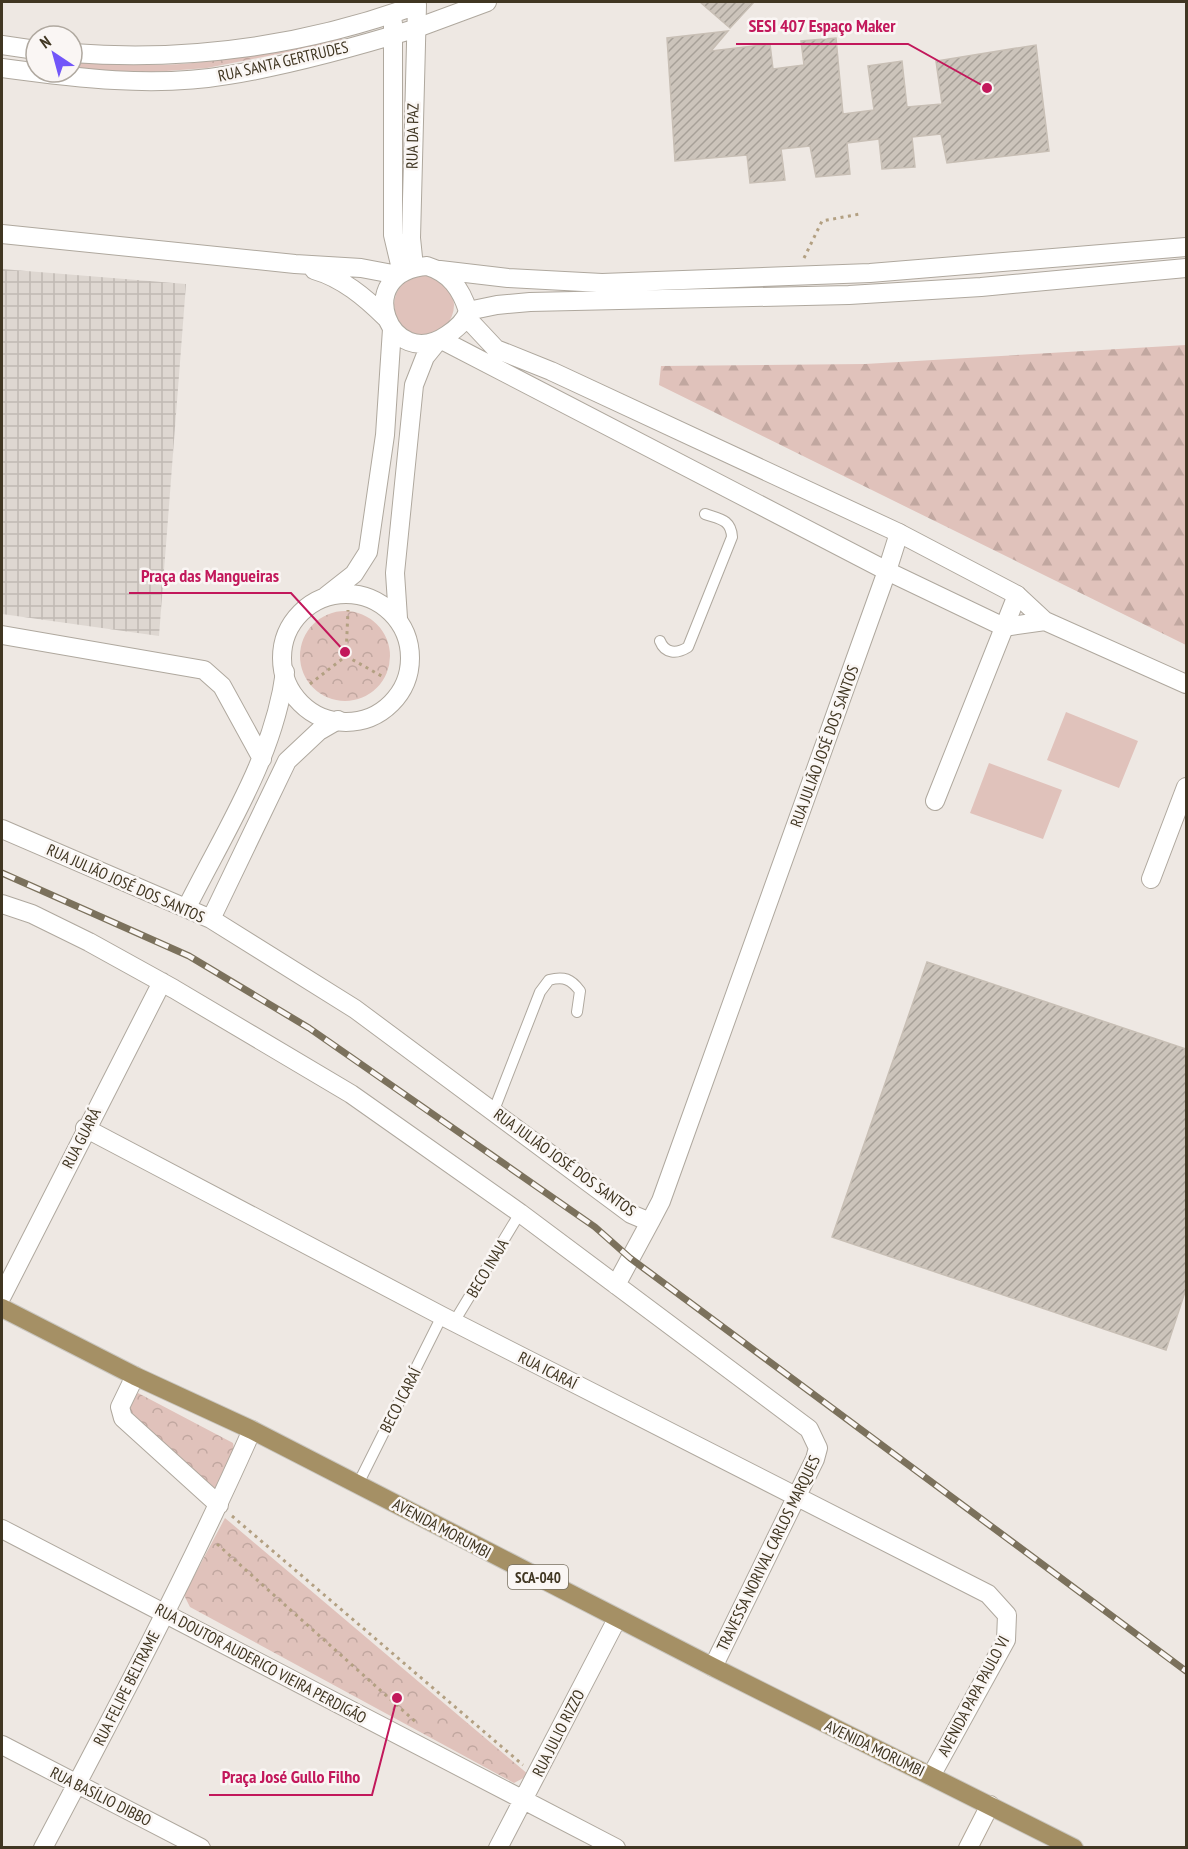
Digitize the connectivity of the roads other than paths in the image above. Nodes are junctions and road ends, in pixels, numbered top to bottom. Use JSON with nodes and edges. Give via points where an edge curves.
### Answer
{"nodes":[{"id":1,"x":487,"y":2,"type":"edge"},
{"id":2,"x":422,"y":3,"type":"edge"},
{"id":3,"x":392,"y":14,"type":"junction"},
{"id":4,"x":414,"y":29,"type":"junction"},
{"id":5,"x":394,"y":35,"type":"junction"},
{"id":6,"x":2,"y":45,"type":"edge"},
{"id":7,"x":24,"y":48,"type":"edge"},
{"id":8,"x":84,"y":54,"type":"edge"},
{"id":9,"x":2,"y":68,"type":"edge"},
{"id":10,"x":2,"y":234,"type":"edge"},
{"id":11,"x":1186,"y":247,"type":"edge"},
{"id":12,"x":295,"y":264,"type":"junction"},
{"id":13,"x":1186,"y":268,"type":"edge"},
{"id":14,"x":440,"y":270,"type":"junction"},
{"id":15,"x":405,"y":272,"type":"junction"},
{"id":16,"x":467,"y":314,"type":"junction"},
{"id":17,"x":389,"y":324,"type":"junction"},
{"id":18,"x":439,"y":340,"type":"junction"},
{"id":19,"x":705,"y":514,"type":"dead end"},
{"id":20,"x":899,"y":532,"type":"junction"},
{"id":21,"x":888,"y":571,"type":"junction"},
{"id":22,"x":1017,"y":595,"type":"junction"},
{"id":23,"x":321,"y":599,"type":"junction"},
{"id":24,"x":398,"y":618,"type":"junction"},
{"id":25,"x":1045,"y":621,"type":"junction"},
{"id":26,"x":1004,"y":627,"type":"junction"},
{"id":27,"x":2,"y":635,"type":"edge"},
{"id":28,"x":660,"y":640,"type":"dead end"},
{"id":29,"x":285,"y":672,"type":"junction"},
{"id":30,"x":1186,"y":684,"type":"edge"},
{"id":31,"x":338,"y":720,"type":"junction"},
{"id":32,"x":262,"y":759,"type":"junction"},
{"id":33,"x":1186,"y":787,"type":"edge"},
{"id":34,"x":935,"y":801,"type":"dead end"},
{"id":35,"x":2,"y":829,"type":"edge"},
{"id":36,"x":1151,"y":879,"type":"dead end"},
{"id":37,"x":2,"y":904,"type":"edge"},
{"id":38,"x":186,"y":906,"type":"junction"},
{"id":39,"x":211,"y":919,"type":"junction"},
{"id":40,"x":162,"y":982,"type":"junction"},
{"id":41,"x":577,"y":1012,"type":"dead end"},
{"id":42,"x":494,"y":1110,"type":"junction"},
{"id":43,"x":85,"y":1128,"type":"junction"},
{"id":44,"x":520,"y":1213,"type":"junction"},
{"id":45,"x":650,"y":1222,"type":"junction"},
{"id":46,"x":616,"y":1285,"type":"junction"},
{"id":47,"x":2,"y":1296,"type":"edge"},
{"id":48,"x":2,"y":1308,"type":"edge"},
{"id":49,"x":448,"y":1319,"type":"junction"},
{"id":50,"x":135,"y":1376,"type":"junction"},
{"id":51,"x":252,"y":1430,"type":"junction"},
{"id":52,"x":358,"y":1484,"type":"junction"},
{"id":53,"x":796,"y":1498,"type":"junction"},
{"id":54,"x":219,"y":1505,"type":"junction"},
{"id":55,"x":2,"y":1529,"type":"edge"},
{"id":56,"x":166,"y":1612,"type":"junction"},
{"id":57,"x":1007,"y":1615,"type":"joint"},
{"id":58,"x":617,"y":1619,"type":"junction"},
{"id":59,"x":712,"y":1667,"type":"junction"},
{"id":60,"x":2,"y":1745,"type":"edge"},
{"id":61,"x":931,"y":1776,"type":"junction"},
{"id":62,"x":77,"y":1784,"type":"junction"},
{"id":63,"x":523,"y":1800,"type":"junction"},
{"id":64,"x":990,"y":1805,"type":"junction"},
{"id":65,"x":43,"y":1848,"type":"edge"},
{"id":66,"x":201,"y":1848,"type":"edge"},
{"id":67,"x":498,"y":1848,"type":"edge"},
{"id":68,"x":616,"y":1848,"type":"edge"},
{"id":69,"x":968,"y":1848,"type":"edge"},
{"id":70,"x":1074,"y":1848,"type":"edge"}],
"edges":[{"from":1,"to":4,"type":"street","name":"RUA SANTA GERTRUDES"},
{"from":2,"to":3,"type":"street","name":"RUA SANTA GERTRUDES"},
{"from":2,"to":4,"type":"street","name":"RUA DA PAZ"},
{"from":3,"to":5,"type":"street","name":"RUA DA PAZ"},
{"from":3,"to":8,"type":"street","name":"RUA SANTA GERTRUDES","via":[[301,38],[212,53],[138,58]]},
{"from":4,"to":5,"type":"street","name":"RUA SANTA GERTRUDES"},
{"from":4,"to":15,"type":"street","name":"RUA DA PAZ","via":[[411,238]]},
{"from":5,"to":9,"type":"street","name":"RUA SANTA GERTRUDES","via":[[228,76],[171,81],[79,78]]},
{"from":5,"to":15,"type":"street","name":"RUA DA PAZ","via":[[393,235]]},
{"from":6,"to":7,"type":"street"},
{"from":10,"to":12,"type":"street"},
{"from":11,"to":14,"type":"street","via":[[870,273],[602,283]]},
{"from":12,"to":15,"type":"street"},
{"from":12,"to":17,"type":"street","via":[[345,284],[367,299]]},
{"from":13,"to":16,"type":"street","via":[[849,295],[530,302],[497,305]]},
{"from":14,"to":15,"type":"street","via":[[427,266]]},
{"from":14,"to":16,"type":"street","via":[[458,288]]},
{"from":15,"to":17,"type":"street","via":[[385,295]]},
{"from":16,"to":18,"type":"street"},
{"from":16,"to":20,"type":"street","via":[[496,349]]},
{"from":17,"to":18,"type":"street","via":[[401,338],[413,343]]},
{"from":17,"to":23,"type":"street","via":[[385,435],[368,552],[344,584]]},
{"from":18,"to":21,"type":"street"},
{"from":18,"to":24,"type":"street","via":[[424,357],[414,385],[395,573]]},
{"from":19,"to":28,"type":"lane","via":[[727,522],[732,527],[732,537],[688,647],[668,652]]},
{"from":20,"to":21,"type":"street","name":"RUA JULIÃO JOSÉ DOS SANTOS"},
{"from":20,"to":22,"type":"street"},
{"from":21,"to":26,"type":"street"},
{"from":21,"to":45,"type":"street","name":"RUA JULIÃO JOSÉ DOS SANTOS","via":[[661,1202]]},
{"from":22,"to":25,"type":"street"},
{"from":22,"to":26,"type":"street"},
{"from":23,"to":24,"type":"street","via":[[341,594],[362,596],[382,604]]},
{"from":23,"to":29,"type":"street","via":[[303,610],[290,627],[283,647]]},
{"from":24,"to":31,"type":"street","via":[[408,637],[411,658],[407,679],[397,698],[362,721]]},
{"from":25,"to":26,"type":"street"},
{"from":25,"to":30,"type":"street"},
{"from":26,"to":34,"type":"street"},
{"from":27,"to":32,"type":"street","via":[[204,670],[222,686]]},
{"from":29,"to":31,"type":"street","via":[[289,689],[302,705],[320,717]]},
{"from":29,"to":32,"type":"street","via":[[276,721]]},
{"from":31,"to":39,"type":"street","via":[[319,731],[287,761]]},
{"from":32,"to":38,"type":"street"},
{"from":33,"to":36,"type":"street"},
{"from":35,"to":38,"type":"street","name":"RUA JULIÃO JOSÉ DOS SANTOS"},
{"from":37,"to":40,"type":"street","via":[[32,914]]},
{"from":38,"to":39,"type":"street","name":"RUA JULIÃO JOSÉ DOS SANTOS"},
{"from":39,"to":42,"type":"street","name":"RUA JULIÃO JOSÉ DOS SANTOS","via":[[355,1009]]},
{"from":40,"to":43,"type":"street","name":"RUA GUARÁ"},
{"from":40,"to":44,"type":"street","via":[[351,1094]]},
{"from":41,"to":42,"type":"lane","via":[[580,991],[574,983],[562,977],[549,980],[540,992]]},
{"from":42,"to":45,"type":"street","name":"RUA JULIÃO JOSÉ DOS SANTOS","via":[[631,1214]]},
{"from":43,"to":47,"type":"street","name":"RUA GUARÁ"},
{"from":43,"to":49,"type":"street","name":"RUA ICARAÍ"},
{"from":44,"to":46,"type":"street"},
{"from":44,"to":49,"type":"lane","name":"BECO INAJA"},
{"from":45,"to":46,"type":"street"},
{"from":46,"to":53,"type":"street","name":"TRAVESSA NORIVAL CARLOS MARQUES","via":[[809,1429],[818,1448]]},
{"from":48,"to":50,"type":"main road","name":"AVENIDA MORUMBI","number":"SCA-040"},
{"from":49,"to":52,"type":"lane","name":"BECO ICARAÍ"},
{"from":49,"to":53,"type":"street","name":"RUA ICARAÍ"},
{"from":50,"to":51,"type":"main road","name":"AVENIDA MORUMBI","number":"SCA-040"},
{"from":50,"to":54,"type":"street","via":[[120,1407],[123,1418]]},
{"from":51,"to":52,"type":"main road","name":"AVENIDA MORUMBI","number":"SCA-040"},
{"from":51,"to":54,"type":"street","name":"RUA FELIPE BELTRAME"},
{"from":52,"to":58,"type":"main road","name":"AVENIDA MORUMBI","number":"SCA-040"},
{"from":53,"to":57,"type":"street","name":"RUA ICARAÍ","via":[[988,1594]]},
{"from":53,"to":59,"type":"street","name":"TRAVESSA NORIVAL CARLOS MARQUES"},
{"from":54,"to":56,"type":"street","name":"RUA FELIPE BELTRAME"},
{"from":55,"to":56,"type":"street","name":"RUA DOUTOR AUDERICO VIEIRA PERDIGÃO"},
{"from":56,"to":62,"type":"street","name":"RUA FELIPE BELTRAME"},
{"from":56,"to":63,"type":"street","name":"RUA DOUTOR AUDERICO VIEIRA PERDIGÃO"},
{"from":57,"to":61,"type":"street","name":"AVENIDA PAPA PAULO VI","via":[[1006,1640]]},
{"from":58,"to":59,"type":"main road","name":"AVENIDA MORUMBI","number":"SCA-040"},
{"from":58,"to":63,"type":"street","name":"RUA JULIO RIZZO"},
{"from":59,"to":61,"type":"main road","name":"AVENIDA MORUMBI","number":"SCA-040"},
{"from":60,"to":62,"type":"street","name":"RUA BASÍLIO DIBBO"},
{"from":61,"to":64,"type":"main road","name":"AVENIDA MORUMBI","number":"SCA-040"},
{"from":62,"to":65,"type":"street","name":"RUA FELIPE BELTRAME"},
{"from":62,"to":66,"type":"street","name":"RUA BASÍLIO DIBBO"},
{"from":63,"to":67,"type":"street","name":"RUA JULIO RIZZO"},
{"from":63,"to":68,"type":"street","name":"RUA DOUTOR AUDERICO VIEIRA PERDIGÃO"},
{"from":64,"to":69,"type":"street"},
{"from":64,"to":70,"type":"main road","name":"AVENIDA MORUMBI","number":"SCA-040"}]}
